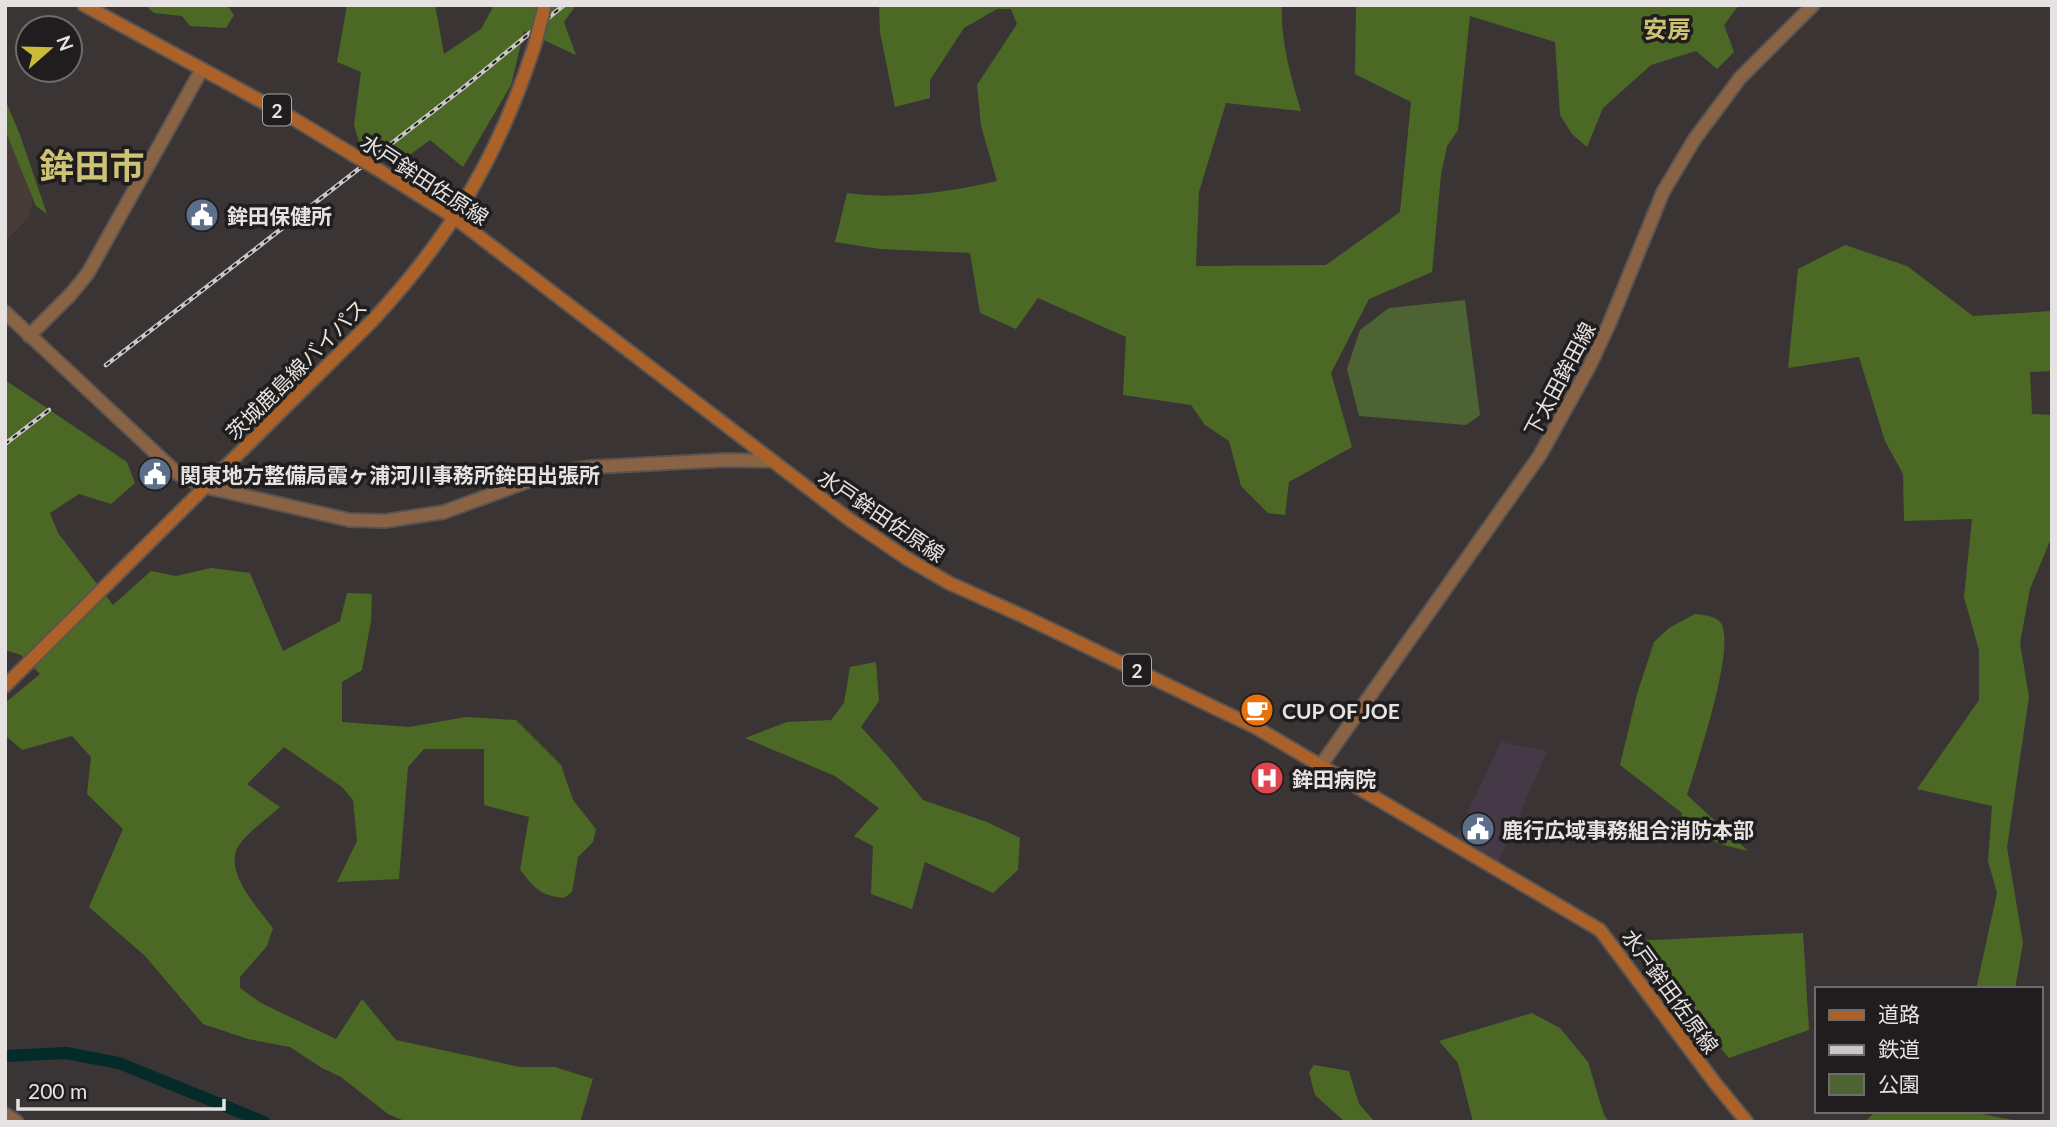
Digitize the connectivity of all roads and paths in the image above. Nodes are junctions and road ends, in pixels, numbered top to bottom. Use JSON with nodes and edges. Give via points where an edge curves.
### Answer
{"nodes":[{"id":1,"x":84,"y":5,"type":"edge"},
{"id":2,"x":544,"y":5,"type":"edge"},
{"id":3,"x":1813,"y":5,"type":"edge"},
{"id":4,"x":202,"y":69,"type":"junction"},
{"id":5,"x":455,"y":219,"type":"junction"},
{"id":6,"x":5,"y":312,"type":"edge"},
{"id":7,"x":29,"y":336,"type":"junction"},
{"id":8,"x":772,"y":461,"type":"junction"},
{"id":9,"x":206,"y":487,"type":"junction"},
{"id":10,"x":5,"y":686,"type":"edge"},
{"id":11,"x":1321,"y":765,"type":"junction"},
{"id":12,"x":5,"y":1114,"type":"edge"},
{"id":13,"x":17,"y":1122,"type":"edge"},
{"id":14,"x":1747,"y":1122,"type":"edge"}],
"edges":[{"from":1,"to":4,"type":"main road","name":"水戸鉾田佐原線","number":"2"},
{"from":2,"to":5,"type":"main road","name":"茨城鹿島線バイパス","bridge":true,"via":[[519,93],[490,159]]},
{"from":3,"to":11,"type":"street","name":"下太田鉾田線","via":[[1740,78],[1694,140],[1663,192],[1590,365],[1540,455]]},
{"from":4,"to":5,"type":"main road","name":"水戸鉾田佐原線","number":"2","bridge":true,"via":[[294,119]]},
{"from":4,"to":7,"type":"street","via":[[88,273]]},
{"from":5,"to":8,"type":"main road","name":"水戸鉾田佐原線","number":"2"},
{"from":5,"to":9,"type":"main road","name":"茨城鹿島線バイパス","via":[[395,296]]},
{"from":6,"to":7,"type":"street"},
{"from":7,"to":9,"type":"street","via":[[168,466]]},
{"from":8,"to":9,"type":"street","via":[[571,470],[444,512],[385,521],[349,520]]},
{"from":8,"to":11,"type":"main road","name":"水戸鉾田佐原線","number":"2","via":[[871,535],[949,583],[1243,722]]},
{"from":9,"to":10,"type":"main road","name":"茨城鹿島線バイパス"},
{"from":11,"to":14,"type":"main road","name":"水戸鉾田佐原線","number":"2","via":[[1600,930]]},
{"from":12,"to":13,"type":"street"}]}
